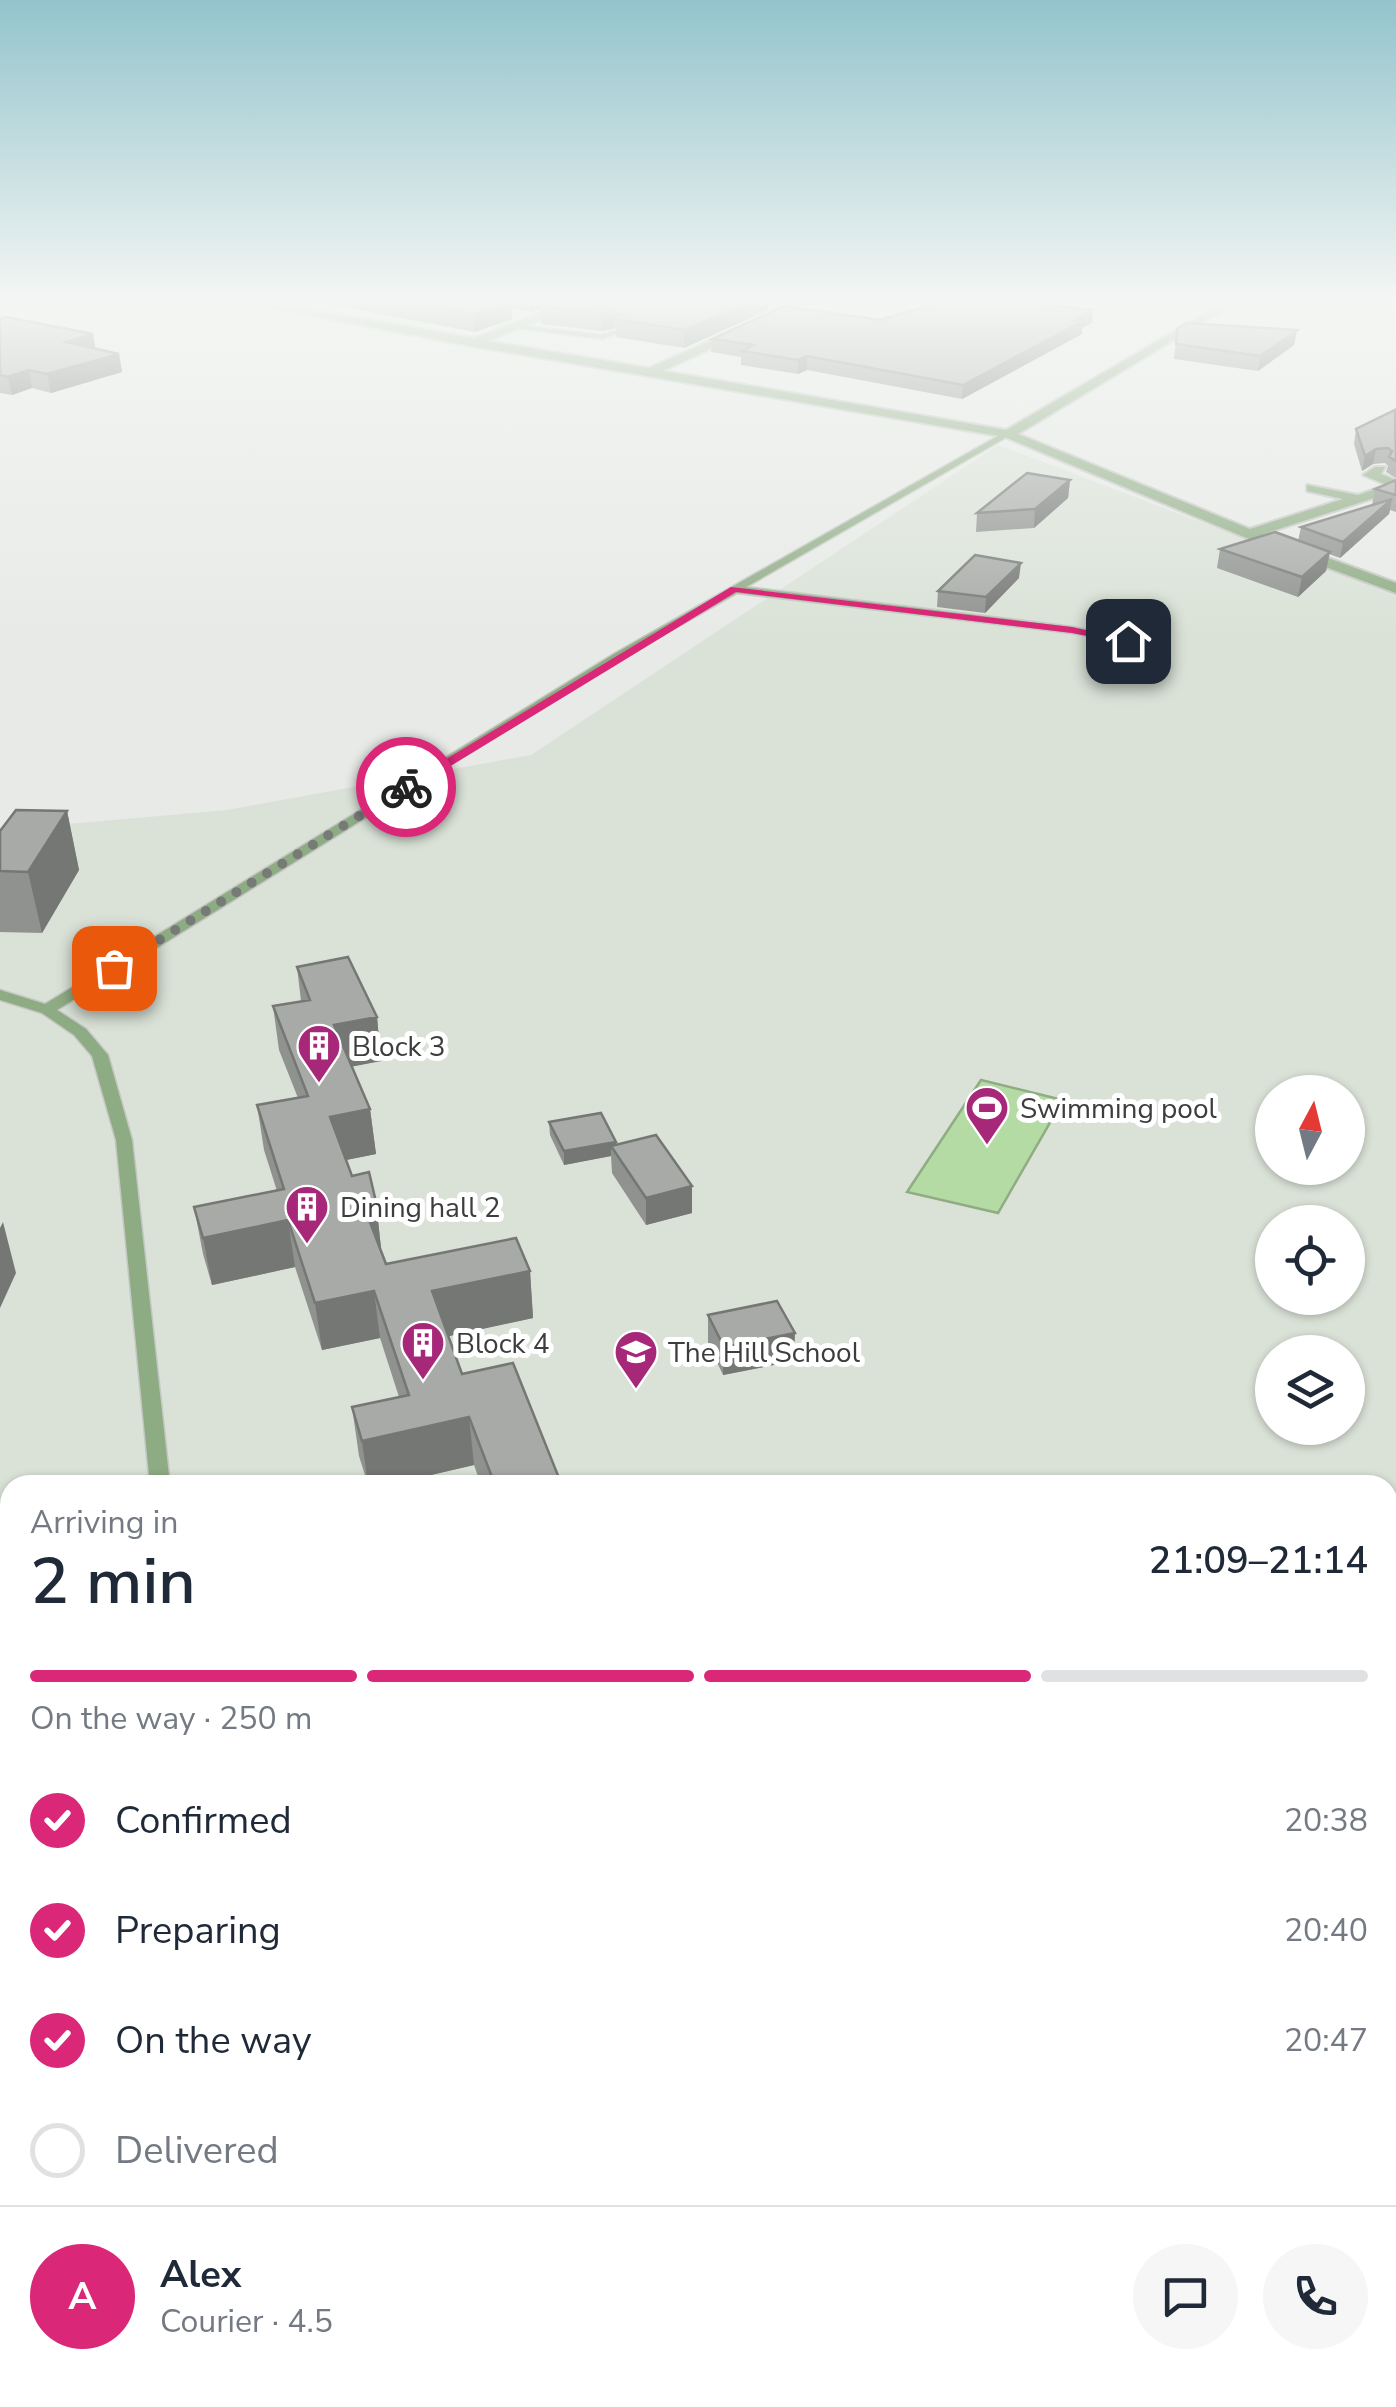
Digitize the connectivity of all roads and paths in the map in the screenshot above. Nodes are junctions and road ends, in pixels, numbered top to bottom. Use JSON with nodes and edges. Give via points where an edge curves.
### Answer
{"nodes":[{"id":1,"x":886,"y":413,"type":"edge"},
{"id":2,"x":1043,"y":413,"type":"edge"},
{"id":3,"x":1008,"y":434,"type":"junction"},
{"id":4,"x":1380,"y":470,"type":"dead end"},
{"id":5,"x":1396,"y":486,"type":"edge"},
{"id":6,"x":1312,"y":488,"type":"dead end"},
{"id":7,"x":1358,"y":499,"type":"junction"},
{"id":8,"x":1249,"y":534,"type":"junction"},
{"id":9,"x":1396,"y":588,"type":"edge"},
{"id":10,"x":734,"y":589,"type":"junction"},
{"id":11,"x":1128,"y":641,"type":"dead end"},
{"id":12,"x":0,"y":996,"type":"edge"},
{"id":13,"x":48,"y":1010,"type":"junction"},
{"id":14,"x":159,"y":1475,"type":"edge"}],
"edges":[{"from":1,"to":3,"type":"street"},
{"from":2,"to":3,"type":"street"},
{"from":3,"to":8,"type":"street"},
{"from":3,"to":10,"type":"lane"},
{"from":4,"to":5,"type":"street","via":[[1370,475]]},
{"from":5,"to":7,"type":"street"},
{"from":6,"to":7,"type":"street"},
{"from":7,"to":8,"type":"street"},
{"from":8,"to":9,"type":"street"},
{"from":10,"to":11,"type":"lane"},
{"from":10,"to":13,"type":"lane"},
{"from":12,"to":13,"type":"lane"},
{"from":13,"to":14,"type":"lane","via":[[100,1055],[124,1140]]}]}
